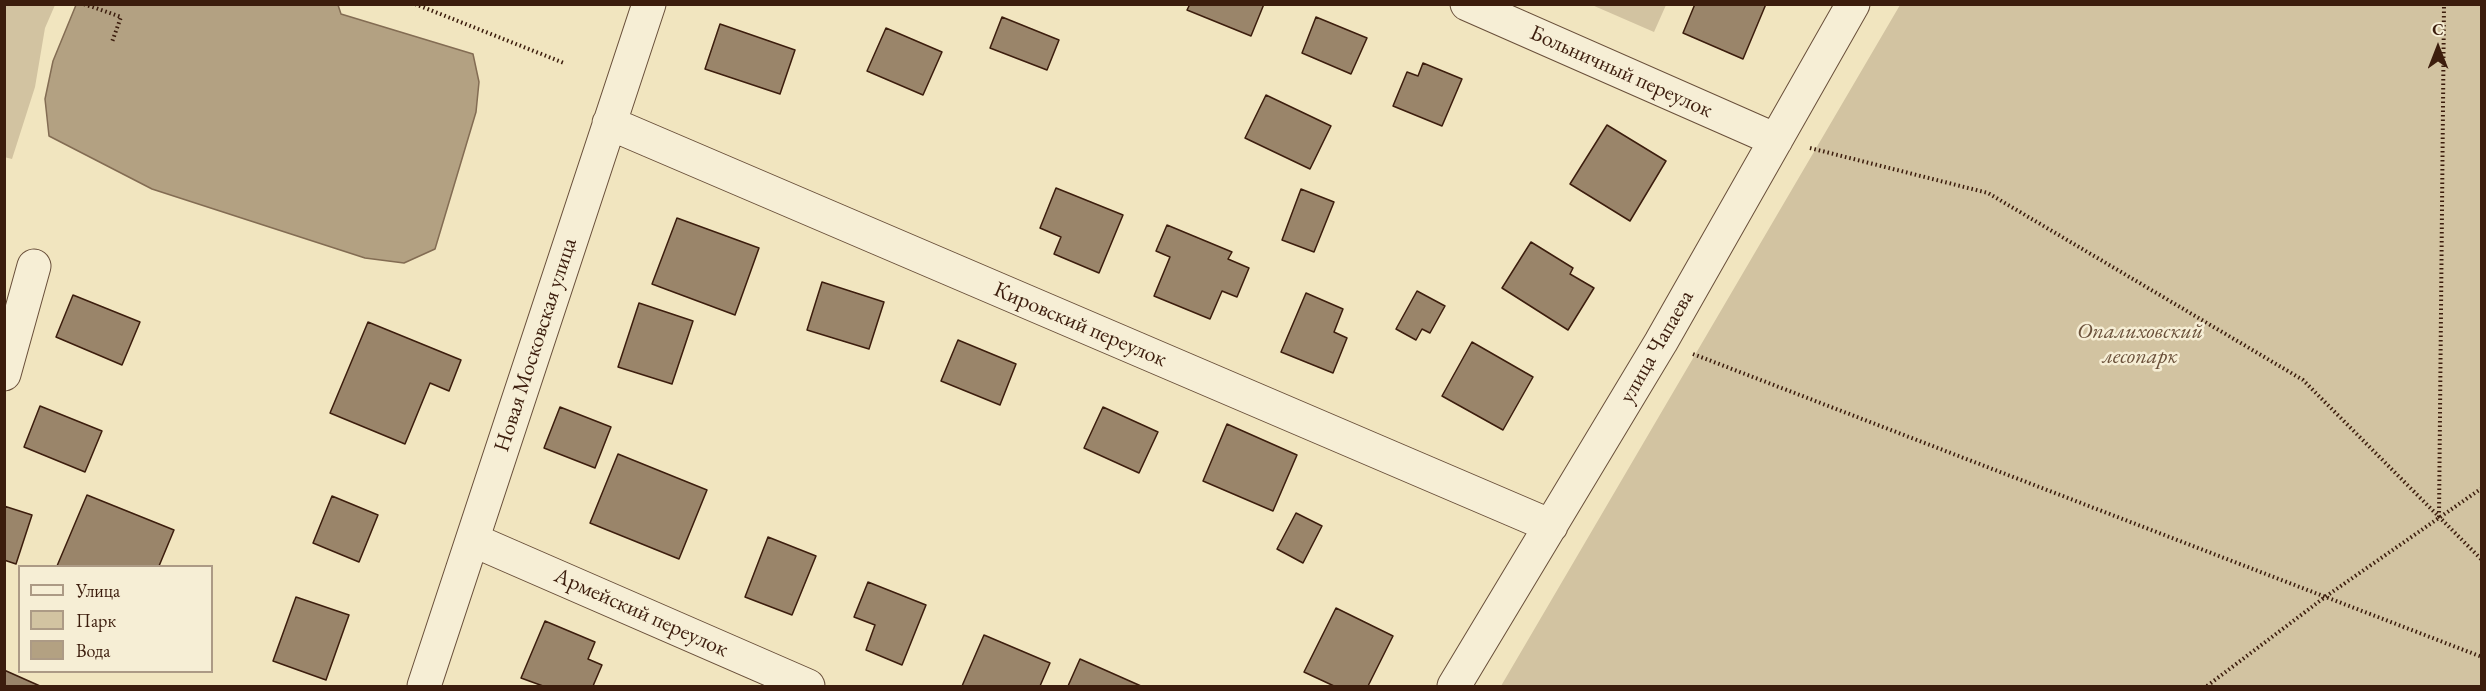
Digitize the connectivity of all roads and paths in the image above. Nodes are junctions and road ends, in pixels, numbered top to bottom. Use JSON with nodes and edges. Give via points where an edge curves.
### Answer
{"nodes":[{"id":1,"x":84,"y":4,"type":"edge"},
{"id":2,"x":415,"y":4,"type":"edge"},
{"id":3,"x":649,"y":4,"type":"edge"},
{"id":4,"x":1467,"y":4,"type":"edge"},
{"id":5,"x":1853,"y":4,"type":"edge"},
{"id":6,"x":2444,"y":4,"type":"edge"},
{"id":7,"x":112,"y":42,"type":"dead end"},
{"id":8,"x":564,"y":63,"type":"dead end"},
{"id":9,"x":609,"y":123,"type":"junction"},
{"id":10,"x":1776,"y":140,"type":"junction"},
{"id":11,"x":34,"y":266,"type":"dead end"},
{"id":12,"x":1661,"y":342,"type":"junction"},
{"id":13,"x":4,"y":374,"type":"edge"},
{"id":14,"x":2481,"y":488,"type":"edge"},
{"id":15,"x":2439,"y":518,"type":"junction"},
{"id":16,"x":1551,"y":526,"type":"junction"},
{"id":17,"x":473,"y":540,"type":"junction"},
{"id":18,"x":2481,"y":560,"type":"edge"},
{"id":19,"x":2325,"y":597,"type":"junction"},
{"id":20,"x":2481,"y":657,"type":"edge"},
{"id":21,"x":424,"y":687,"type":"edge"},
{"id":22,"x":808,"y":687,"type":"edge"},
{"id":23,"x":1454,"y":687,"type":"edge"},
{"id":24,"x":2206,"y":687,"type":"edge"}],
"edges":[{"from":1,"to":7,"type":"path","via":[[121,17]]},
{"from":2,"to":8,"type":"path"},
{"from":3,"to":9,"type":"street","name":"Новая Московская улица"},
{"from":4,"to":10,"type":"street","name":"Больничный переулок"},
{"from":5,"to":10,"type":"street","name":"улица Чапаева"},
{"from":6,"to":15,"type":"path"},
{"from":9,"to":16,"type":"street","name":"Кировский переулок"},
{"from":9,"to":17,"type":"street","name":"Новая Московская улица"},
{"from":10,"to":12,"type":"street","name":"улица Чапаева"},
{"from":10,"to":15,"type":"path","via":[[1988,193],[2303,380]]},
{"from":11,"to":13,"type":"street"},
{"from":12,"to":16,"type":"street","name":"улица Чапаева"},
{"from":12,"to":19,"type":"path"},
{"from":14,"to":15,"type":"path"},
{"from":15,"to":18,"type":"path"},
{"from":15,"to":19,"type":"path"},
{"from":16,"to":23,"type":"street","name":"улица Чапаева"},
{"from":17,"to":21,"type":"street","name":"Новая Московская улица"},
{"from":17,"to":22,"type":"street","name":"Армейский переулок"},
{"from":19,"to":20,"type":"path"},
{"from":19,"to":24,"type":"path"}]}
